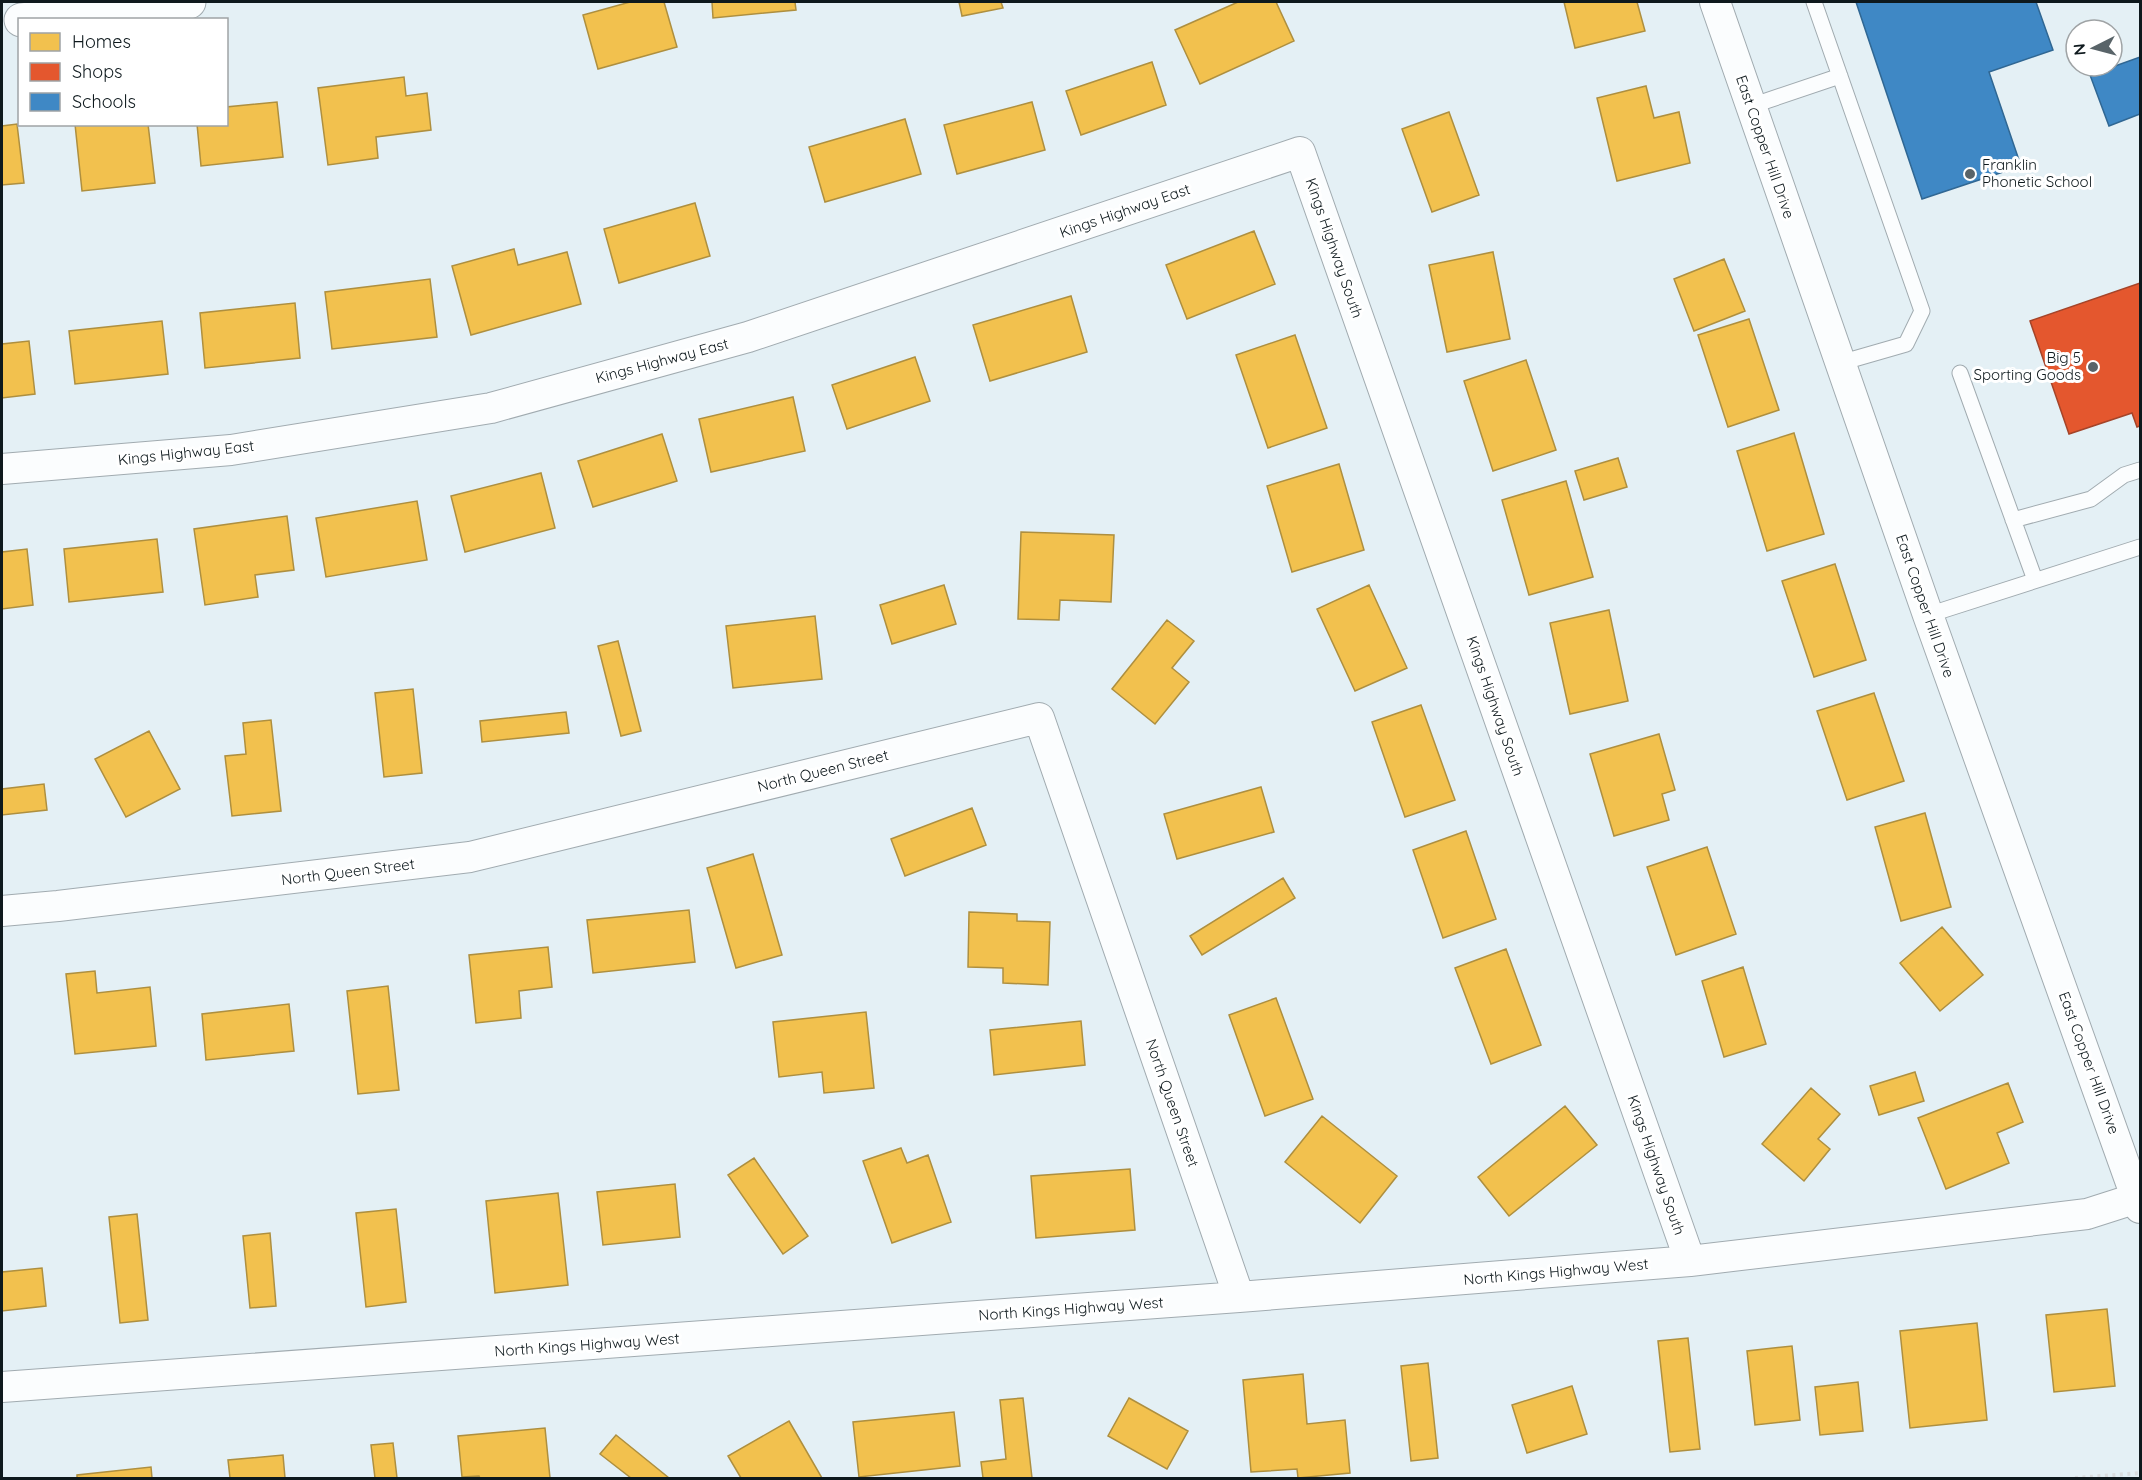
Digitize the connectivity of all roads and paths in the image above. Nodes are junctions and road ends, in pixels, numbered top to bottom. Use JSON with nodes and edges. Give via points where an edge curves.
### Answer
{"nodes":[{"id":1,"x":189,"y":2,"type":"edge"},
{"id":2,"x":1715,"y":2,"type":"edge"},
{"id":3,"x":1814,"y":2,"type":"edge"},
{"id":4,"x":15,"y":16,"type":"edge"},
{"id":5,"x":1840,"y":76,"type":"junction"},
{"id":6,"x":1751,"y":106,"type":"junction"},
{"id":7,"x":1300,"y":152,"type":"joint"},
{"id":8,"x":1840,"y":363,"type":"junction"},
{"id":9,"x":1960,"y":373,"type":"dead end"},
{"id":10,"x":2,"y":469,"type":"edge"},
{"id":11,"x":2140,"y":470,"type":"edge"},
{"id":12,"x":2013,"y":520,"type":"junction"},
{"id":13,"x":2140,"y":547,"type":"edge"},
{"id":14,"x":2035,"y":580,"type":"junction"},
{"id":15,"x":1928,"y":615,"type":"junction"},
{"id":16,"x":2,"y":911,"type":"edge"},
{"id":17,"x":2139,"y":1203,"type":"edge"},
{"id":18,"x":1690,"y":1261,"type":"junction"},
{"id":19,"x":1239,"y":1297,"type":"junction"},
{"id":20,"x":2,"y":1387,"type":"edge"},
{"id":21,"x":2140,"y":1473,"type":"edge"},
{"id":22,"x":2075,"y":1479,"type":"edge"}],
"edges":[{"from":1,"to":4,"type":"street"},
{"from":2,"to":6,"type":"street","name":"East Copper Hill Drive"},
{"from":3,"to":5,"type":"lane"},
{"from":5,"to":6,"type":"lane"},
{"from":5,"to":8,"type":"lane","via":[[1922,311],[1906,344]]},
{"from":6,"to":8,"type":"street","name":"East Copper Hill Drive"},
{"from":7,"to":10,"type":"street","name":"Kings Highway East","via":[[748,337],[491,408],[231,450]]},
{"from":7,"to":18,"type":"street","name":"Kings Highway South"},
{"from":8,"to":15,"type":"street","name":"East Copper Hill Drive"},
{"from":9,"to":12,"type":"lane"},
{"from":11,"to":12,"type":"lane","via":[[2124,475],[2091,499]]},
{"from":12,"to":14,"type":"lane"},
{"from":13,"to":14,"type":"lane"},
{"from":14,"to":15,"type":"lane"},
{"from":15,"to":17,"type":"street","name":"East Copper Hill Drive"},
{"from":16,"to":19,"type":"street","name":"North Queen Street","via":[[470,857],[1039,718]]},
{"from":17,"to":18,"type":"street","name":"North Kings Highway West","via":[[2087,1214]]},
{"from":18,"to":19,"type":"street","name":"North Kings Highway West"},
{"from":19,"to":20,"type":"street","name":"North Kings Highway West"},
{"from":21,"to":22,"type":"path"}]}
